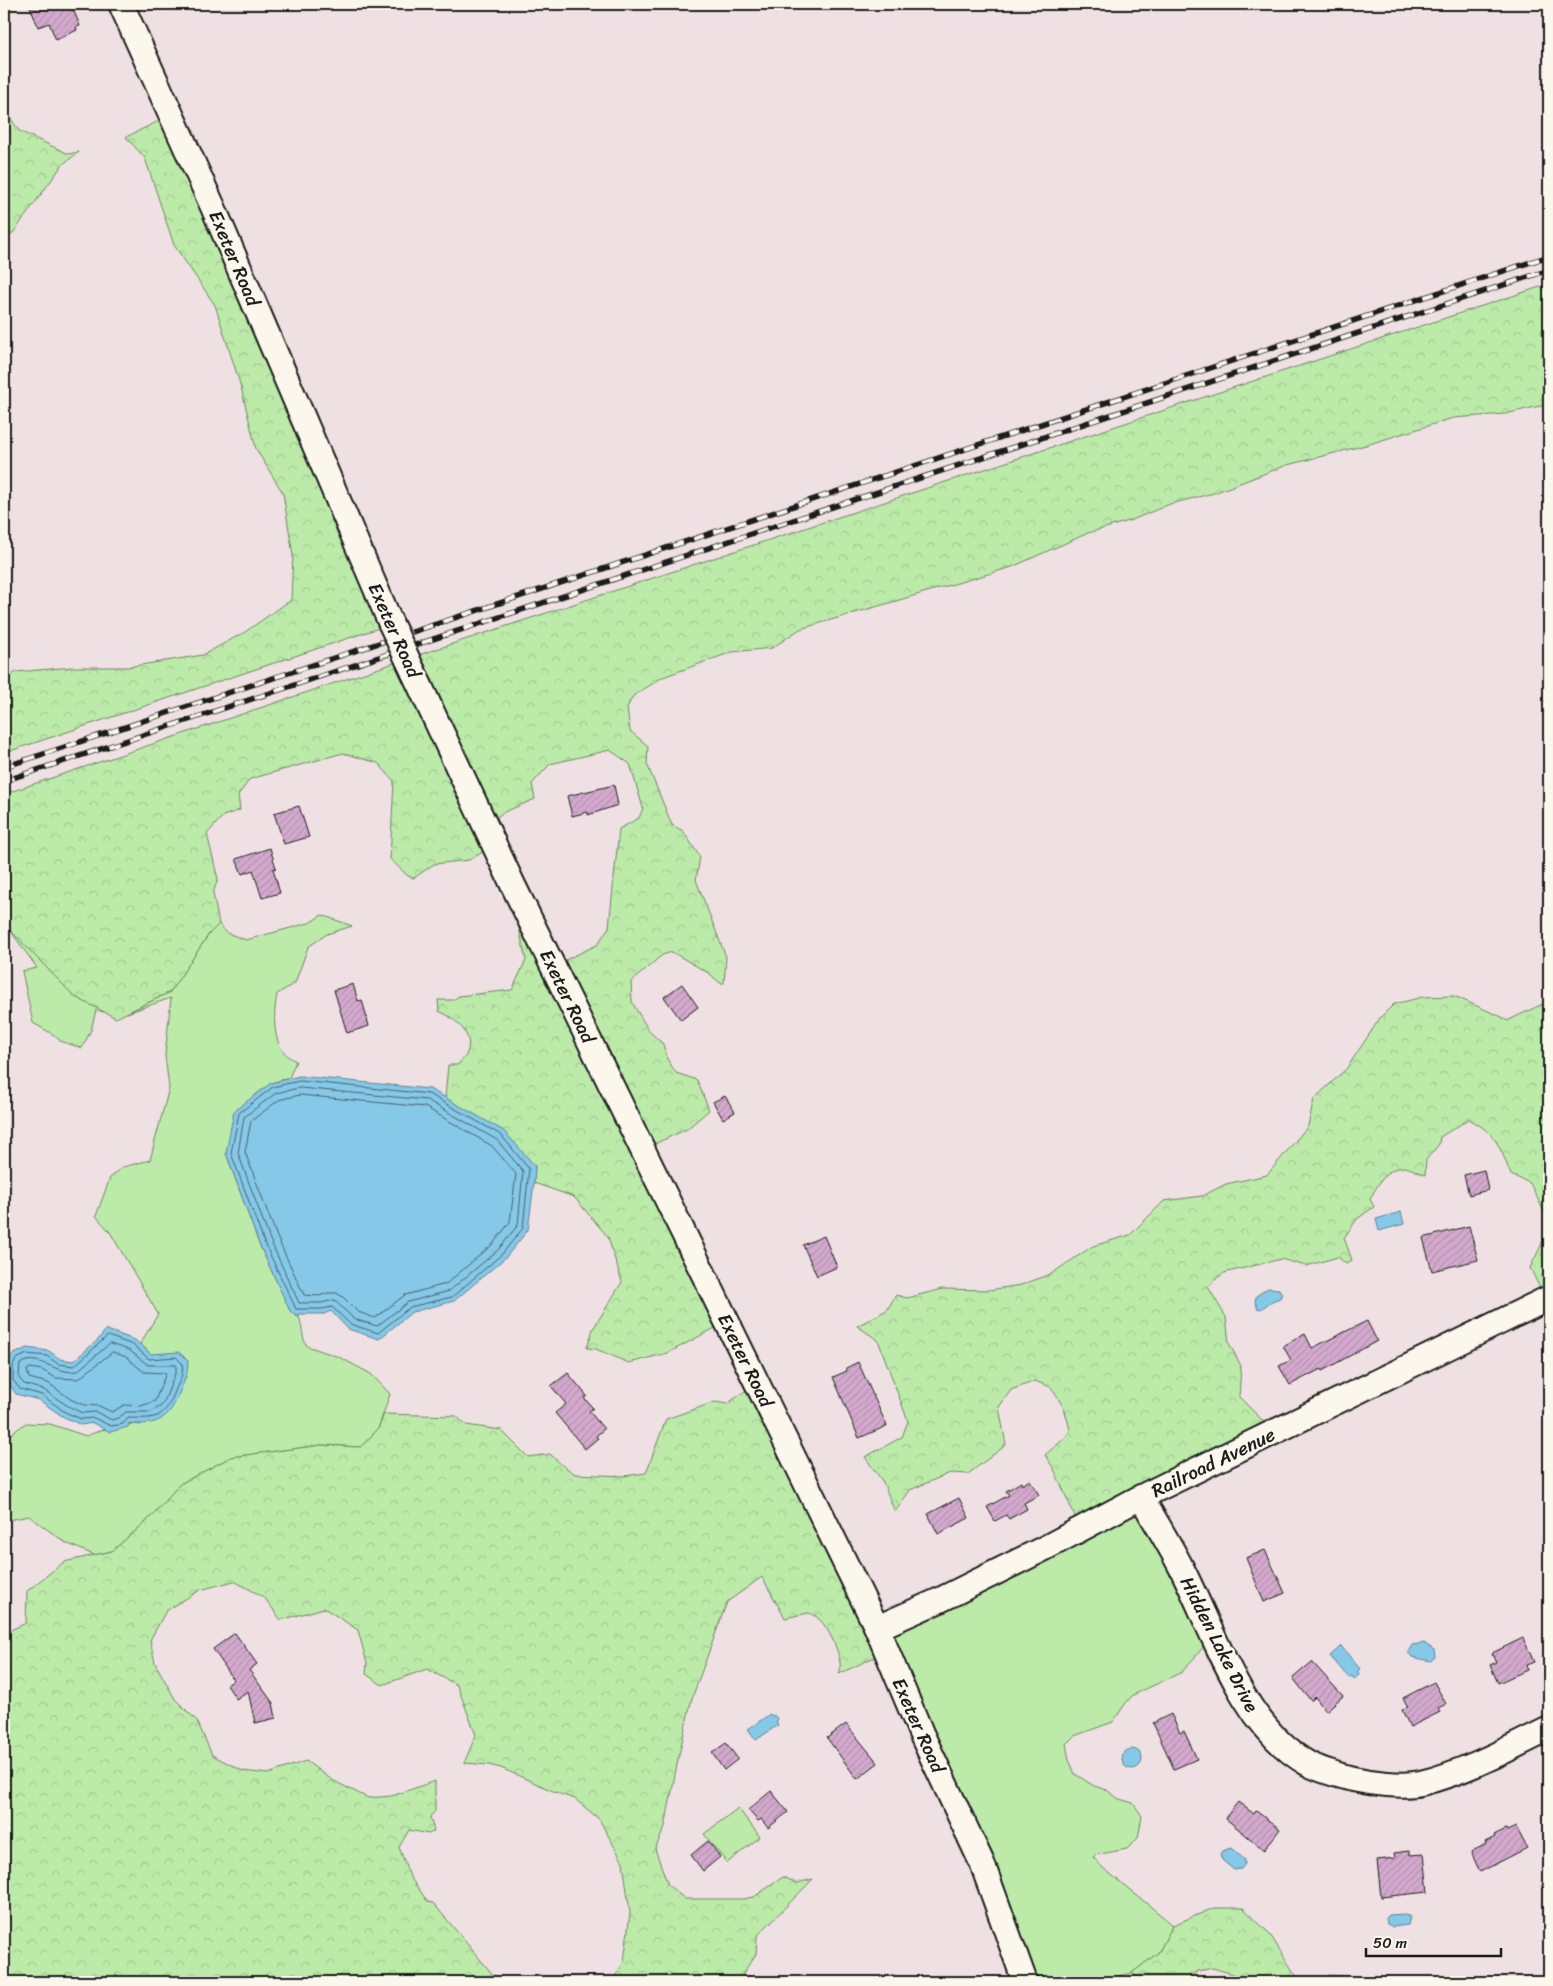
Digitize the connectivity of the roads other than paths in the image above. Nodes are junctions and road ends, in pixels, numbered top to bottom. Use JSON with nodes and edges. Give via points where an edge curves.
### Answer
{"nodes":[{"id":1,"x":121,"y":4,"type":"edge"},
{"id":2,"x":1549,"y":1298,"type":"edge"},
{"id":3,"x":1141,"y":1497,"type":"junction"},
{"id":4,"x":877,"y":1628,"type":"junction"},
{"id":5,"x":1549,"y":1729,"type":"edge"},
{"id":6,"x":1026,"y":1982,"type":"edge"}],
"edges":[{"from":1,"to":4,"type":"street","name":"Exeter Road","bridge":true,"via":[[213,207],[413,671],[513,885]]},
{"from":2,"to":3,"type":"street","name":"Railroad Avenue"},
{"from":3,"to":4,"type":"street","name":"Railroad Avenue","via":[[1047,1547]]},
{"from":3,"to":5,"type":"street","name":"Hidden Lake Drive","via":[[1182,1569],[1213,1639],[1260,1722],[1307,1764],[1372,1784],[1418,1783],[1462,1770]]},
{"from":4,"to":6,"type":"street","name":"Exeter Road","via":[[926,1744],[982,1863]]}]}
